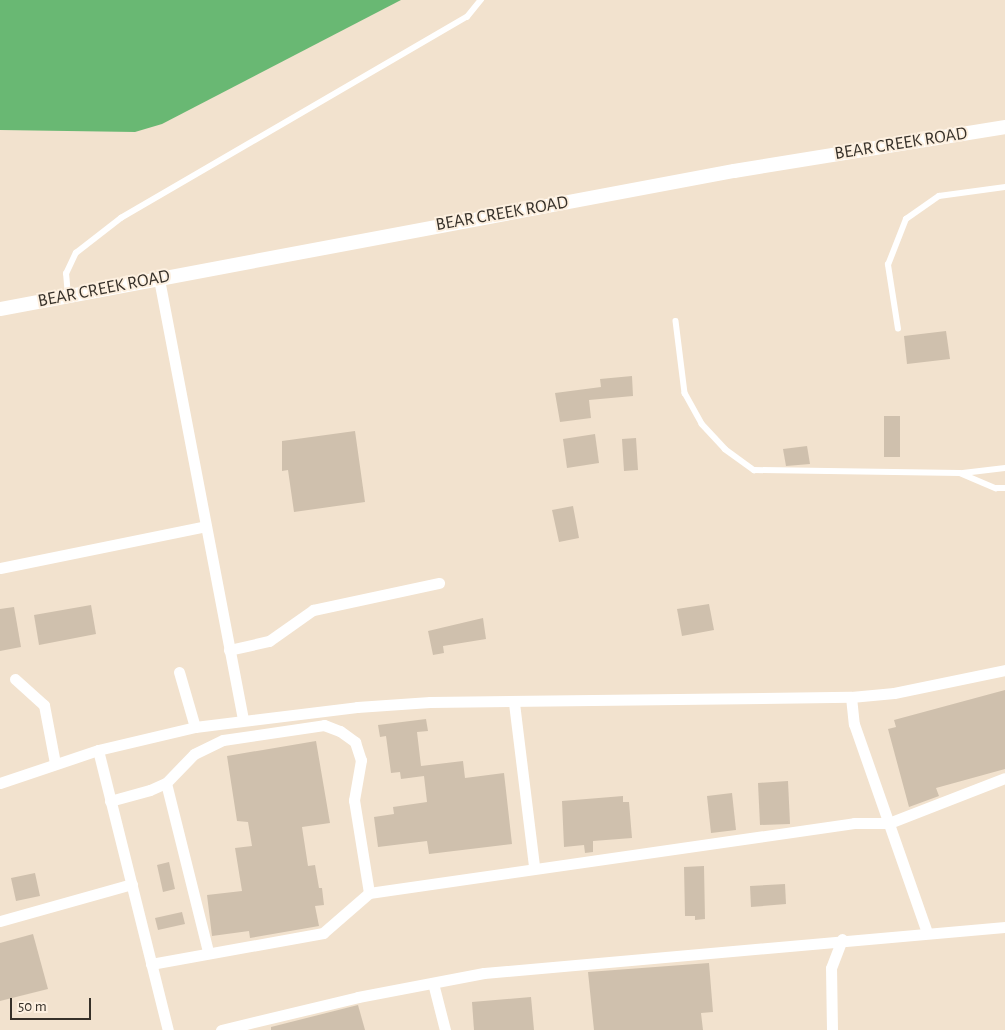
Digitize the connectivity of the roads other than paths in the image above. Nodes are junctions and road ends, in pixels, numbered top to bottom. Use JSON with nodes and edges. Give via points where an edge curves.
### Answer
{"nodes":[{"id":1,"x":481,"y":0,"type":"edge"},
{"id":2,"x":1005,"y":127,"type":"edge"},
{"id":3,"x":1005,"y":187,"type":"edge"},
{"id":4,"x":159,"y":279,"type":"junction"},
{"id":5,"x":68,"y":296,"type":"junction"},
{"id":6,"x":0,"y":309,"type":"edge"},
{"id":7,"x":676,"y":321,"type":"dead end"},
{"id":8,"x":898,"y":329,"type":"dead end"},
{"id":9,"x":1005,"y":468,"type":"edge"},
{"id":10,"x":960,"y":473,"type":"junction"},
{"id":11,"x":1005,"y":488,"type":"edge"},
{"id":12,"x":206,"y":526,"type":"junction"},
{"id":13,"x":0,"y":568,"type":"edge"},
{"id":14,"x":439,"y":583,"type":"dead end"},
{"id":15,"x":229,"y":650,"type":"junction"},
{"id":16,"x":1005,"y":670,"type":"edge"},
{"id":17,"x":179,"y":672,"type":"dead end"},
{"id":18,"x":15,"y":679,"type":"dead end"},
{"id":19,"x":851,"y":697,"type":"junction"},
{"id":20,"x":514,"y":703,"type":"junction"},
{"id":21,"x":243,"y":720,"type":"junction"},
{"id":22,"x":195,"y":727,"type":"junction"},
{"id":23,"x":98,"y":750,"type":"junction"},
{"id":24,"x":55,"y":763,"type":"junction"},
{"id":25,"x":1005,"y":778,"type":"edge"},
{"id":26,"x":166,"y":782,"type":"junction"},
{"id":27,"x":0,"y":783,"type":"edge"},
{"id":28,"x":110,"y":801,"type":"junction"},
{"id":29,"x":889,"y":823,"type":"junction"},
{"id":30,"x":534,"y":867,"type":"junction"},
{"id":31,"x":132,"y":884,"type":"junction"},
{"id":32,"x":369,"y":893,"type":"junction"},
{"id":33,"x":0,"y":921,"type":"edge"},
{"id":34,"x":1005,"y":927,"type":"edge"},
{"id":35,"x":927,"y":933,"type":"junction"},
{"id":36,"x":842,"y":939,"type":"junction"},
{"id":37,"x":208,"y":952,"type":"junction"},
{"id":38,"x":151,"y":964,"type":"junction"},
{"id":39,"x":433,"y":983,"type":"junction"},
{"id":40,"x":168,"y":1030,"type":"edge"},
{"id":41,"x":221,"y":1030,"type":"edge"},
{"id":42,"x":445,"y":1030,"type":"edge"},
{"id":43,"x":832,"y":1030,"type":"edge"}],
"edges":[{"from":1,"to":5,"type":"lane","via":[[467,17],[121,218],[76,253],[66,274]]},
{"from":2,"to":4,"type":"street","name":"BEAR CREEK ROAD","via":[[734,171]]},
{"from":3,"to":8,"type":"lane","via":[[939,196],[906,219],[888,265]]},
{"from":4,"to":5,"type":"street","name":"BEAR CREEK ROAD"},
{"from":4,"to":12,"type":"street"},
{"from":5,"to":6,"type":"street","name":"BEAR CREEK ROAD"},
{"from":7,"to":10,"type":"lane","via":[[685,393],[702,424],[725,449],[754,470]]},
{"from":9,"to":10,"type":"lane"},
{"from":10,"to":11,"type":"lane","via":[[996,488]]},
{"from":12,"to":13,"type":"street"},
{"from":12,"to":15,"type":"street"},
{"from":14,"to":15,"type":"street","via":[[313,610],[269,641]]},
{"from":15,"to":21,"type":"street"},
{"from":16,"to":19,"type":"street","via":[[894,692]]},
{"from":17,"to":22,"type":"street"},
{"from":18,"to":24,"type":"street","via":[[44,705]]},
{"from":19,"to":20,"type":"street"},
{"from":19,"to":29,"type":"street","via":[[854,724]]},
{"from":20,"to":21,"type":"street","via":[[420,703]]},
{"from":20,"to":30,"type":"street"},
{"from":21,"to":22,"type":"street"},
{"from":22,"to":23,"type":"street"},
{"from":23,"to":24,"type":"street"},
{"from":23,"to":28,"type":"street"},
{"from":24,"to":27,"type":"street"},
{"from":25,"to":29,"type":"street"},
{"from":26,"to":28,"type":"street"},
{"from":26,"to":32,"type":"street","via":[[194,754],[223,740],[324,726],[340,731],[355,742],[361,760],[354,800]]},
{"from":26,"to":37,"type":"street"},
{"from":28,"to":31,"type":"street"},
{"from":29,"to":30,"type":"street","via":[[854,823]]},
{"from":29,"to":35,"type":"street"},
{"from":30,"to":32,"type":"street"},
{"from":31,"to":33,"type":"street"},
{"from":31,"to":38,"type":"street"},
{"from":32,"to":37,"type":"street","via":[[322,933]]},
{"from":34,"to":35,"type":"street"},
{"from":35,"to":36,"type":"street"},
{"from":36,"to":39,"type":"street","via":[[484,973]]},
{"from":36,"to":43,"type":"street","via":[[831,968]]},
{"from":37,"to":38,"type":"street"},
{"from":38,"to":40,"type":"street"},
{"from":39,"to":41,"type":"street","via":[[358,997]]},
{"from":39,"to":42,"type":"street"}]}
